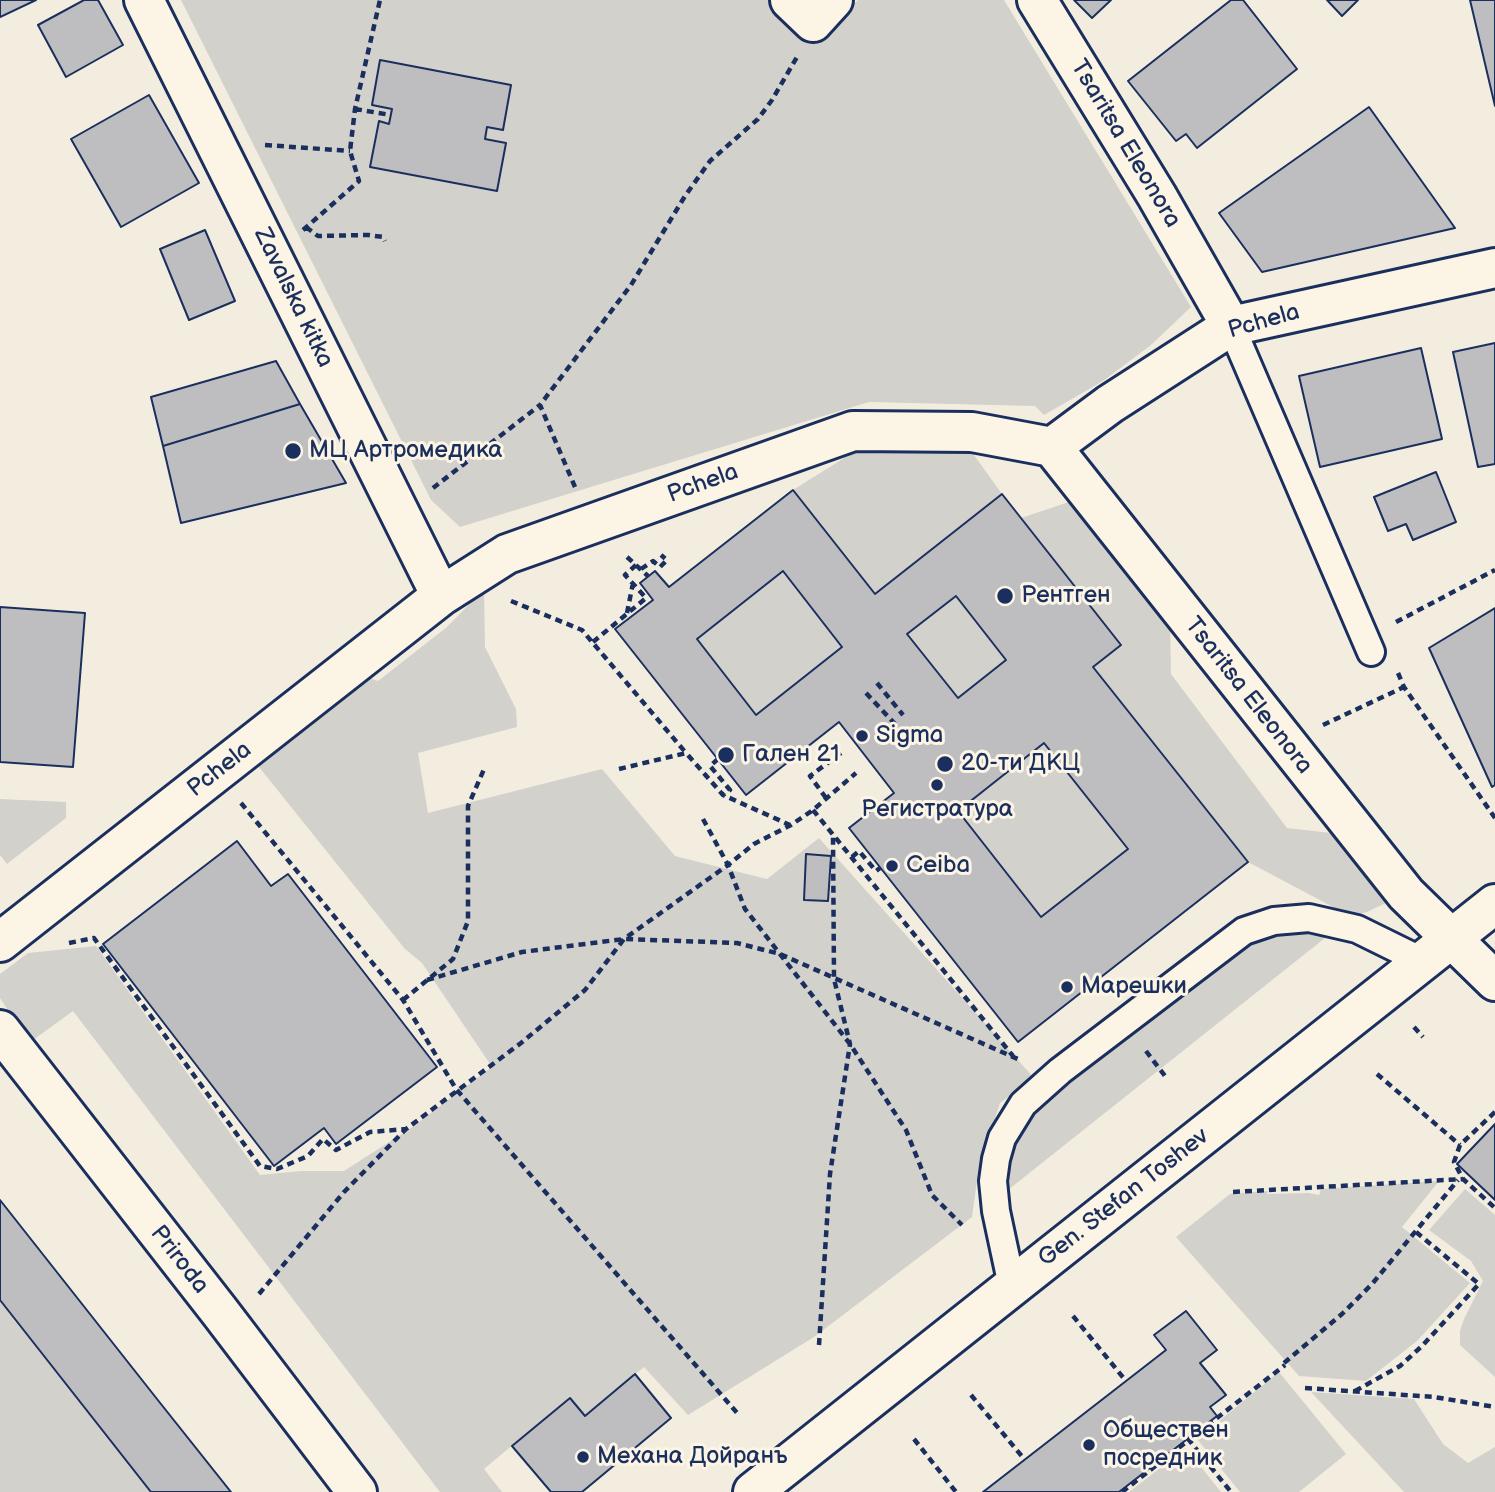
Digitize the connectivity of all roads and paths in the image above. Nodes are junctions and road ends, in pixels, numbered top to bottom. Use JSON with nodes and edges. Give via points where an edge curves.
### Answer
{"nodes":[{"id":1,"x":144,"y":0,"type":"edge"},
{"id":2,"x":380,"y":0,"type":"edge"},
{"id":3,"x":1037,"y":0,"type":"edge"},
{"id":4,"x":815,"y":8,"type":"edge"},
{"id":5,"x":355,"y":109,"type":"junction"},
{"id":6,"x":390,"y":115,"type":"dead end"},
{"id":7,"x":265,"y":145,"type":"dead end"},
{"id":8,"x":350,"y":151,"type":"junction"},
{"id":9,"x":334,"y":201,"type":"dead end"},
{"id":10,"x":306,"y":228,"type":"dead end"},
{"id":11,"x":385,"y":241,"type":"dead end"},
{"id":12,"x":1495,"y":268,"type":"edge"},
{"id":13,"x":1231,"y":326,"type":"junction"},
{"id":14,"x":540,"y":405,"type":"junction"},
{"id":15,"x":1052,"y":447,"type":"junction"},
{"id":16,"x":400,"y":514,"type":"junction"},
{"id":17,"x":591,"y":524,"type":"junction"},
{"id":18,"x":661,"y":555,"type":"dead end"},
{"id":19,"x":636,"y":565,"type":"dead end"},
{"id":20,"x":641,"y":569,"type":"dead end"},
{"id":21,"x":1495,"y":570,"type":"edge"},
{"id":22,"x":633,"y":583,"type":"junction"},
{"id":23,"x":441,"y":596,"type":"junction"},
{"id":24,"x":510,"y":600,"type":"dead end"},
{"id":25,"x":627,"y":613,"type":"junction"},
{"id":26,"x":1389,"y":626,"type":"dead end"},
{"id":27,"x":593,"y":642,"type":"junction"},
{"id":28,"x":1371,"y":652,"type":"dead end"},
{"id":29,"x":1395,"y":667,"type":"dead end"},
{"id":30,"x":877,"y":683,"type":"dead end"},
{"id":31,"x":1404,"y":687,"type":"junction"},
{"id":32,"x":866,"y":693,"type":"dead end"},
{"id":33,"x":903,"y":715,"type":"dead end"},
{"id":34,"x":895,"y":724,"type":"dead end"},
{"id":35,"x":686,"y":752,"type":"junction"},
{"id":36,"x":841,"y":753,"type":"dead end"},
{"id":37,"x":718,"y":759,"type":"dead end"},
{"id":38,"x":1300,"y":763,"type":"junction"},
{"id":39,"x":485,"y":767,"type":"dead end"},
{"id":40,"x":619,"y":769,"type":"dead end"},
{"id":41,"x":216,"y":773,"type":"junction"},
{"id":42,"x":856,"y":773,"type":"dead end"},
{"id":43,"x":723,"y":795,"type":"junction"},
{"id":44,"x":826,"y":798,"type":"junction"},
{"id":45,"x":813,"y":810,"type":"junction"},
{"id":46,"x":1495,"y":818,"type":"edge"},
{"id":47,"x":704,"y":819,"type":"dead end"},
{"id":48,"x":791,"y":825,"type":"junction"},
{"id":49,"x":833,"y":835,"type":"junction"},
{"id":50,"x":852,"y":857,"type":"junction"},
{"id":51,"x":728,"y":865,"type":"junction"},
{"id":52,"x":880,"y":868,"type":"dead end"},
{"id":53,"x":1495,"y":904,"type":"edge"},
{"id":54,"x":10,"y":935,"type":"edge"},
{"id":55,"x":1452,"y":938,"type":"junction"},
{"id":56,"x":624,"y":939,"type":"junction"},
{"id":57,"x":780,"y":954,"type":"junction"},
{"id":58,"x":1422,"y":961,"type":"junction"},
{"id":59,"x":835,"y":979,"type":"junction"},
{"id":60,"x":427,"y":980,"type":"junction"},
{"id":61,"x":1495,"y":981,"type":"edge"},
{"id":62,"x":403,"y":1000,"type":"junction"},
{"id":63,"x":1414,"y":1027,"type":"dead end"},
{"id":64,"x":0,"y":1030,"type":"edge"},
{"id":65,"x":1423,"y":1037,"type":"dead end"},
{"id":66,"x":850,"y":1044,"type":"junction"},
{"id":67,"x":1377,"y":1074,"type":"dead end"},
{"id":68,"x":456,"y":1089,"type":"junction"},
{"id":69,"x":1495,"y":1112,"type":"edge"},
{"id":70,"x":406,"y":1129,"type":"junction"},
{"id":71,"x":1460,"y":1145,"type":"junction"},
{"id":72,"x":1461,"y":1180,"type":"junction"},
{"id":73,"x":1233,"y":1192,"type":"dead end"},
{"id":74,"x":1495,"y":1208,"type":"edge"},
{"id":75,"x":1416,"y":1232,"type":"junction"},
{"id":76,"x":970,"y":1233,"type":"dead end"},
{"id":77,"x":1012,"y":1286,"type":"junction"},
{"id":78,"x":1073,"y":1317,"type":"dead end"},
{"id":79,"x":231,"y":1327,"type":"junction"},
{"id":80,"x":819,"y":1345,"type":"dead end"},
{"id":81,"x":1126,"y":1381,"type":"dead end"},
{"id":82,"x":1305,"y":1388,"type":"dead end"},
{"id":83,"x":1354,"y":1391,"type":"junction"},
{"id":84,"x":971,"y":1395,"type":"dead end"},
{"id":85,"x":1495,"y":1407,"type":"edge"},
{"id":86,"x":738,"y":1414,"type":"dead end"},
{"id":87,"x":1190,"y":1438,"type":"junction"},
{"id":88,"x":914,"y":1440,"type":"dead end"},
{"id":89,"x":1024,"y":1460,"type":"dead end"},
{"id":90,"x":356,"y":1492,"type":"edge"},
{"id":91,"x":753,"y":1492,"type":"edge"},
{"id":92,"x":956,"y":1492,"type":"edge"},
{"id":93,"x":1122,"y":1492,"type":"edge"},
{"id":94,"x":1231,"y":1492,"type":"edge"}],
"edges":[{"from":1,"to":16,"type":"street","name":"Zavalska kitka"},
{"from":2,"to":5,"type":"path"},
{"from":3,"to":13,"type":"street","name":"Tsaritsa Eleonora"},
{"from":4,"to":14,"type":"path","via":[[798,55],[772,100],[758,119],[710,160],[631,285]]},
{"from":5,"to":6,"type":"path"},
{"from":5,"to":8,"type":"path"},
{"from":7,"to":8,"type":"path"},
{"from":8,"to":9,"type":"path","via":[[359,181]]},
{"from":10,"to":11,"type":"path","via":[[318,236],[368,235]]},
{"from":12,"to":13,"type":"street","name":"Pchela"},
{"from":13,"to":15,"type":"street","name":"Pchela"},
{"from":13,"to":28,"type":"lane"},
{"from":14,"to":16,"type":"path"},
{"from":14,"to":17,"type":"path"},
{"from":15,"to":17,"type":"street","name":"Pchela","via":[[972,432],[853,431]]},
{"from":15,"to":38,"type":"street","name":"Tsaritsa Eleonora"},
{"from":16,"to":23,"type":"street","name":"Zavalska kitka"},
{"from":17,"to":23,"type":"street","name":"Pchela","via":[[507,554]]},
{"from":18,"to":20,"type":"path","via":[[667,560],[660,567],[653,561]]},
{"from":19,"to":22,"type":"path","via":[[625,575]]},
{"from":21,"to":26,"type":"path"},
{"from":22,"to":25,"type":"path"},
{"from":22,"to":25,"type":"path","via":[[646,598]]},
{"from":23,"to":41,"type":"street","name":"Pchela"},
{"from":24,"to":27,"type":"path","via":[[582,630]]},
{"from":25,"to":27,"type":"path"},
{"from":27,"to":35,"type":"path"},
{"from":29,"to":31,"type":"path"},
{"from":30,"to":33,"type":"path"},
{"from":31,"to":38,"type":"path","via":[[1318,727]]},
{"from":31,"to":46,"type":"path"},
{"from":32,"to":34,"type":"path"},
{"from":35,"to":40,"type":"path"},
{"from":35,"to":43,"type":"path"},
{"from":36,"to":44,"type":"path","via":[[810,776]]},
{"from":37,"to":43,"type":"path","via":[[710,766],[730,790]]},
{"from":38,"to":55,"type":"street","name":"Tsaritsa Eleonora","via":[[1406,894]]},
{"from":39,"to":60,"type":"path","via":[[468,806],[468,921],[453,959]]},
{"from":41,"to":54,"type":"street","name":"Pchela"},
{"from":41,"to":62,"type":"path"},
{"from":42,"to":44,"type":"path"},
{"from":43,"to":48,"type":"path"},
{"from":44,"to":45,"type":"path"},
{"from":45,"to":48,"type":"path"},
{"from":45,"to":49,"type":"path"},
{"from":47,"to":51,"type":"path"},
{"from":48,"to":51,"type":"path","via":[[754,844]]},
{"from":49,"to":50,"type":"path"},
{"from":49,"to":59,"type":"path"},
{"from":50,"to":52,"type":"path","via":[[859,851],[876,871]]},
{"from":50,"to":59,"type":"path","via":[[1016,1059]]},
{"from":51,"to":56,"type":"path"},
{"from":51,"to":57,"type":"path","via":[[746,909]]},
{"from":53,"to":55,"type":"street","name":"Gen. Stefan Toshev"},
{"from":54,"to":70,"type":"path","via":[[38,949],[94,938],[260,1166],[277,1169],[308,1156],[323,1139],[337,1150],[370,1132]]},
{"from":55,"to":58,"type":"street","name":"Gen. Stefan Toshev"},
{"from":55,"to":61,"type":"street","name":"Tsaritsa Eleonora"},
{"from":56,"to":57,"type":"path","via":[[737,943]]},
{"from":56,"to":60,"type":"path","via":[[522,951]]},
{"from":56,"to":68,"type":"path","via":[[585,990]]},
{"from":57,"to":59,"type":"path"},
{"from":57,"to":66,"type":"path"},
{"from":58,"to":77,"type":"street","name":"Gen. Stefan Toshev"},
{"from":58,"to":77,"type":"lane","via":[[1357,929],[1309,918],[1274,921],[1244,931],[1060,1072],[1023,1104],[1002,1138],[996,1159],[996,1212]]},
{"from":59,"to":66,"type":"path"},
{"from":60,"to":62,"type":"path"},
{"from":62,"to":68,"type":"path"},
{"from":63,"to":65,"type":"path"},
{"from":64,"to":79,"type":"street","name":"Priroda"},
{"from":66,"to":76,"type":"path","via":[[906,1130],[932,1195]]},
{"from":66,"to":80,"type":"path","via":[[830,1174]]},
{"from":67,"to":71,"type":"path"},
{"from":68,"to":70,"type":"path"},
{"from":68,"to":86,"type":"path"},
{"from":69,"to":71,"type":"path"},
{"from":70,"to":79,"type":"path","via":[[344,1192]]},
{"from":71,"to":72,"type":"path","via":[[1454,1162]]},
{"from":72,"to":73,"type":"path"},
{"from":72,"to":74,"type":"path"},
{"from":72,"to":75,"type":"path"},
{"from":75,"to":83,"type":"path","via":[[1479,1284],[1400,1366]]},
{"from":75,"to":87,"type":"path","via":[[1342,1314]]},
{"from":77,"to":91,"type":"street","name":"Gen. Stefan Toshev"},
{"from":78,"to":81,"type":"path"},
{"from":79,"to":90,"type":"street","name":"Priroda"},
{"from":82,"to":83,"type":"path"},
{"from":83,"to":85,"type":"path"},
{"from":84,"to":89,"type":"path"},
{"from":87,"to":93,"type":"path"},
{"from":87,"to":94,"type":"path"},
{"from":88,"to":92,"type":"path"}]}
